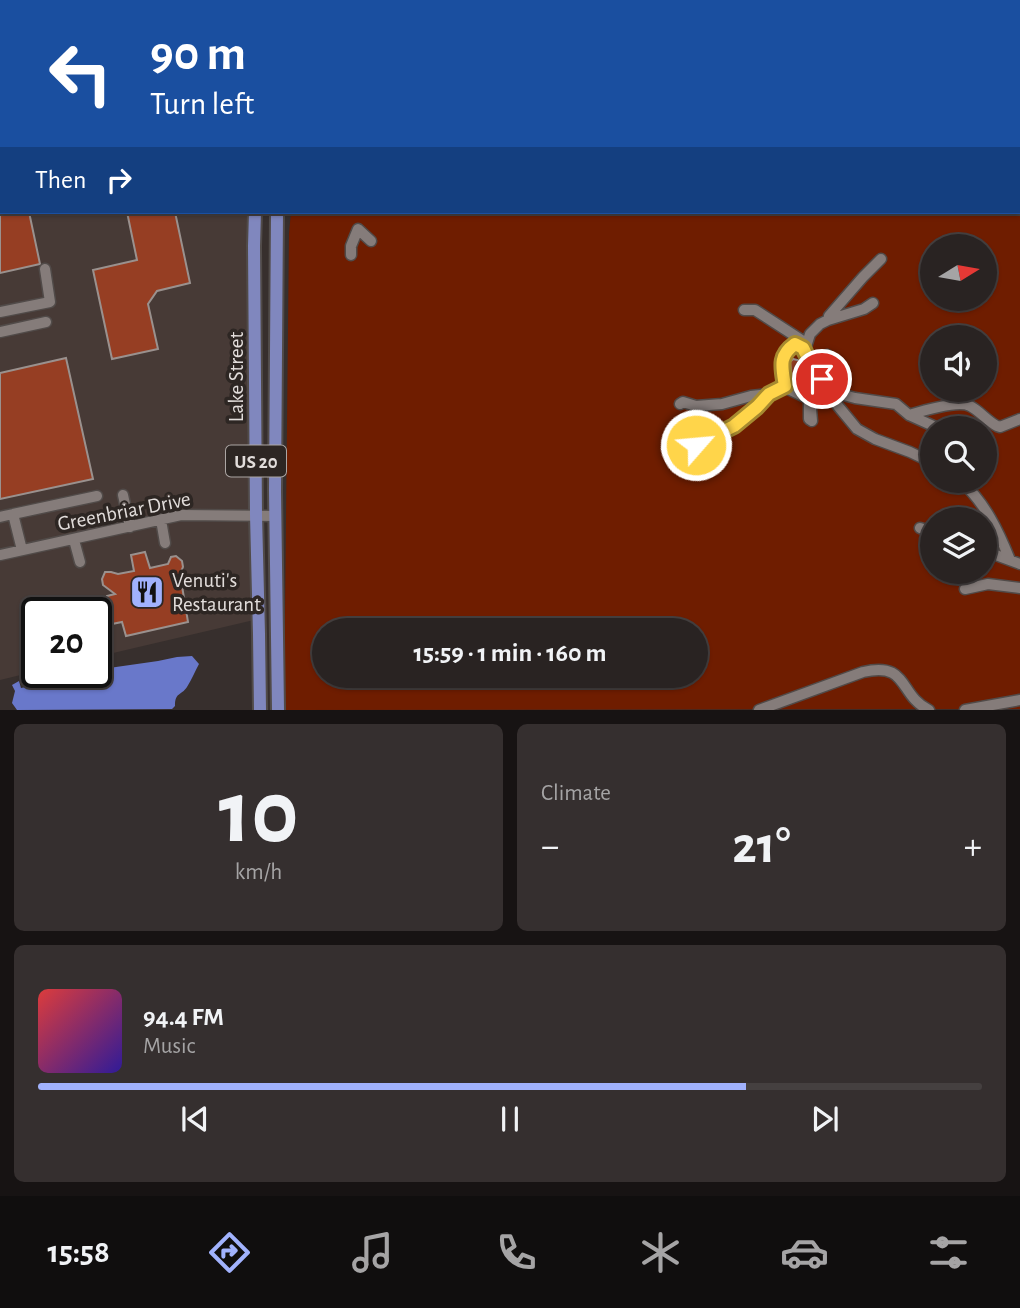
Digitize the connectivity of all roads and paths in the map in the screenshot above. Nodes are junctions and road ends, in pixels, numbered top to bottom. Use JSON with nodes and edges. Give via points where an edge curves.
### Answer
{"nodes":[{"id":1,"x":256,"y":214,"type":"edge"},
{"id":2,"x":277,"y":214,"type":"edge"},
{"id":3,"x":371,"y":241,"type":"dead end"},
{"id":4,"x":351,"y":255,"type":"dead end"},
{"id":5,"x":881,"y":259,"type":"dead end"},
{"id":6,"x":45,"y":269,"type":"dead end"},
{"id":7,"x":873,"y":303,"type":"dead end"},
{"id":8,"x":744,"y":310,"type":"dead end"},
{"id":9,"x":0,"y":312,"type":"edge"},
{"id":10,"x":828,"y":320,"type":"junction"},
{"id":11,"x":46,"y":322,"type":"dead end"},
{"id":12,"x":0,"y":332,"type":"edge"},
{"id":13,"x":805,"y":347,"type":"junction"},
{"id":14,"x":827,"y":355,"type":"dead end"},
{"id":15,"x":811,"y":365,"type":"junction"},
{"id":16,"x":785,"y":386,"type":"junction"},
{"id":17,"x":828,"y":391,"type":"junction"},
{"id":18,"x":769,"y":394,"type":"junction"},
{"id":19,"x":680,"y":404,"type":"dead end"},
{"id":20,"x":909,"y":415,"type":"junction"},
{"id":21,"x":1020,"y":419,"type":"edge"},
{"id":22,"x":920,"y":420,"type":"edge"},
{"id":23,"x":920,"y":457,"type":"edge"},
{"id":24,"x":677,"y":458,"type":"dead end"},
{"id":25,"x":972,"y":493,"type":"edge"},
{"id":26,"x":123,"y":495,"type":"dead end"},
{"id":27,"x":97,"y":496,"type":"dead end"},
{"id":28,"x":13,"y":514,"type":"junction"},
{"id":29,"x":256,"y":515,"type":"junction"},
{"id":30,"x":276,"y":516,"type":"junction"},
{"id":31,"x":0,"y":517,"type":"edge"},
{"id":32,"x":161,"y":520,"type":"junction"},
{"id":33,"x":130,"y":527,"type":"junction"},
{"id":34,"x":74,"y":540,"type":"junction"},
{"id":35,"x":165,"y":543,"type":"dead end"},
{"id":36,"x":22,"y":550,"type":"junction"},
{"id":37,"x":0,"y":555,"type":"edge"},
{"id":38,"x":997,"y":555,"type":"edge"},
{"id":39,"x":80,"y":562,"type":"dead end"},
{"id":40,"x":1015,"y":562,"type":"edge"},
{"id":41,"x":1020,"y":588,"type":"edge"},
{"id":42,"x":965,"y":589,"type":"dead end"},
{"id":43,"x":1020,"y":700,"type":"edge"},
{"id":44,"x":260,"y":709,"type":"edge"},
{"id":45,"x":278,"y":709,"type":"edge"},
{"id":46,"x":759,"y":709,"type":"edge"},
{"id":47,"x":929,"y":709,"type":"edge"},
{"id":48,"x":965,"y":709,"type":"edge"}],
"edges":[{"from":1,"to":29,"type":"main road","name":"Lake Street","number":"US 20"},
{"from":2,"to":30,"type":"main road","name":"Lake Street","number":"US 20"},
{"from":3,"to":4,"type":"lane","via":[[358,229]]},
{"from":5,"to":10,"type":"lane"},
{"from":6,"to":9,"type":"lane","via":[[50,302]]},
{"from":7,"to":10,"type":"lane"},
{"from":8,"to":13,"type":"lane","via":[[755,310]]},
{"from":10,"to":13,"type":"lane","via":[[810,334]]},
{"from":11,"to":12,"type":"lane"},
{"from":13,"to":15,"type":"lane"},
{"from":13,"to":16,"type":"lane","via":[[792,345],[785,354]]},
{"from":14,"to":15,"type":"lane"},
{"from":15,"to":17,"type":"lane"},
{"from":16,"to":17,"type":"lane","via":[[809,399],[812,421],[813,394]]},
{"from":16,"to":18,"type":"lane"},
{"from":17,"to":20,"type":"lane","via":[[896,404]]},
{"from":17,"to":23,"type":"lane","via":[[856,429]]},
{"from":18,"to":19,"type":"lane","via":[[706,406]]},
{"from":18,"to":24,"type":"lane","via":[[734,426]]},
{"from":20,"to":21,"type":"lane","via":[[963,404],[1000,427]]},
{"from":20,"to":22,"type":"lane"},
{"from":25,"to":40,"type":"lane"},
{"from":26,"to":33,"type":"lane"},
{"from":27,"to":28,"type":"lane"},
{"from":28,"to":31,"type":"lane"},
{"from":28,"to":36,"type":"lane"},
{"from":29,"to":30,"type":"lane","name":"Greenbriar Drive"},
{"from":29,"to":32,"type":"lane","name":"Greenbriar Drive","via":[[181,515]]},
{"from":29,"to":44,"type":"main road","name":"Lake Street","number":"US 20"},
{"from":30,"to":45,"type":"main road","name":"Lake Street","number":"US 20"},
{"from":32,"to":33,"type":"lane","name":"Greenbriar Drive"},
{"from":32,"to":35,"type":"lane"},
{"from":33,"to":34,"type":"lane","name":"Greenbriar Drive"},
{"from":34,"to":36,"type":"lane","name":"Greenbriar Drive"},
{"from":34,"to":39,"type":"lane"},
{"from":36,"to":37,"type":"lane","name":"Greenbriar Drive"},
{"from":38,"to":40,"type":"lane"},
{"from":41,"to":42,"type":"lane","via":[[988,584]]},
{"from":43,"to":48,"type":"lane"},
{"from":46,"to":47,"type":"lane","via":[[879,669],[896,675],[913,698]]}]}
